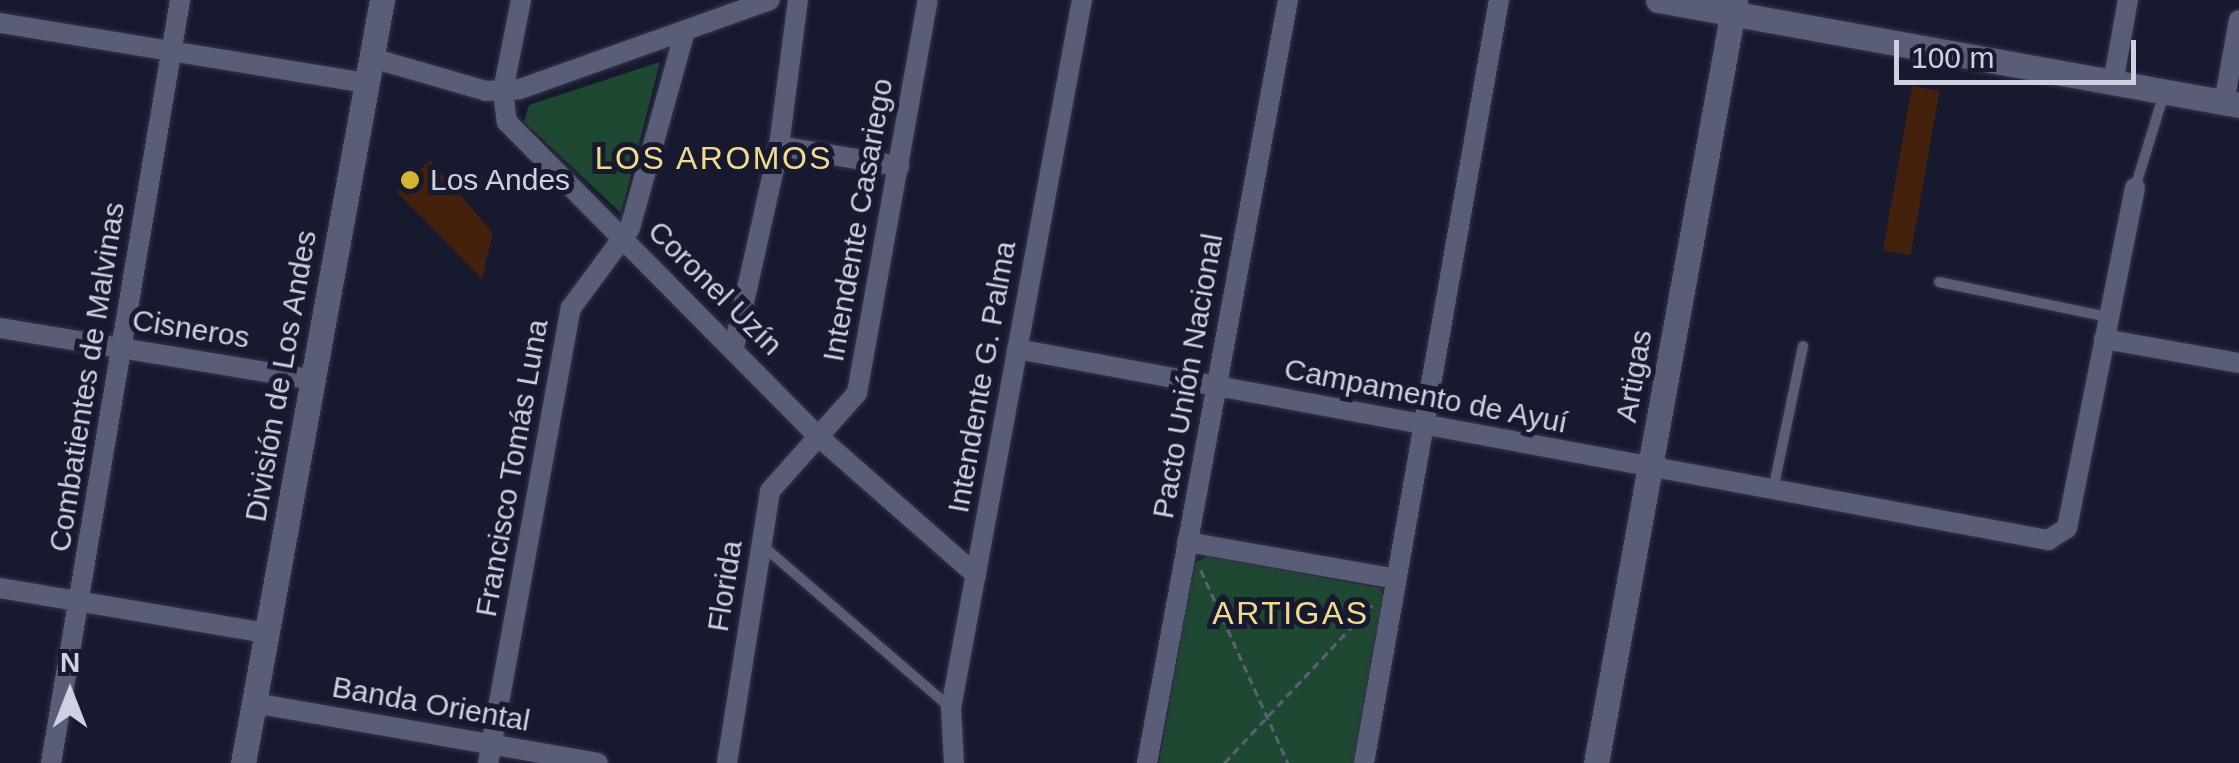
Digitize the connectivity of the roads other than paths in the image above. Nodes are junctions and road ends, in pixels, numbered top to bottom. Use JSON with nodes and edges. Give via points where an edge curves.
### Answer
{"nodes":[{"id":1,"x":180,"y":0,"type":"edge"},
{"id":2,"x":382,"y":0,"type":"edge"},
{"id":3,"x":521,"y":0,"type":"edge"},
{"id":4,"x":770,"y":0,"type":"edge"},
{"id":5,"x":798,"y":0,"type":"edge"},
{"id":6,"x":928,"y":0,"type":"edge"},
{"id":7,"x":1082,"y":0,"type":"edge"},
{"id":8,"x":1288,"y":0,"type":"edge"},
{"id":9,"x":1499,"y":0,"type":"edge"},
{"id":10,"x":1658,"y":0,"type":"edge"},
{"id":11,"x":2128,"y":0,"type":"edge"},
{"id":12,"x":1734,"y":7,"type":"edge"},
{"id":13,"x":2239,"y":20,"type":"edge"},
{"id":14,"x":0,"y":23,"type":"edge"},
{"id":15,"x":685,"y":31,"type":"junction"},
{"id":16,"x":171,"y":50,"type":"junction"},
{"id":17,"x":370,"y":70,"type":"junction"},
{"id":18,"x":2113,"y":83,"type":"junction"},
{"id":19,"x":503,"y":91,"type":"junction"},
{"id":20,"x":2165,"y":92,"type":"junction"},
{"id":21,"x":2232,"y":104,"type":"edge"},
{"id":22,"x":779,"y":146,"type":"junction"},
{"id":23,"x":900,"y":166,"type":"junction"},
{"id":24,"x":2135,"y":188,"type":"joint"},
{"id":25,"x":624,"y":241,"type":"junction"},
{"id":26,"x":1939,"y":282,"type":"dead end"},
{"id":27,"x":2108,"y":317,"type":"junction"},
{"id":28,"x":0,"y":328,"type":"edge"},
{"id":29,"x":2104,"y":339,"type":"junction"},
{"id":30,"x":1803,"y":346,"type":"dead end"},
{"id":31,"x":734,"y":347,"type":"junction"},
{"id":32,"x":122,"y":348,"type":"junction"},
{"id":33,"x":1018,"y":349,"type":"junction"},
{"id":34,"x":2239,"y":364,"type":"edge"},
{"id":35,"x":313,"y":380,"type":"junction"},
{"id":36,"x":1216,"y":385,"type":"junction"},
{"id":37,"x":1424,"y":427,"type":"junction"},
{"id":38,"x":820,"y":437,"type":"junction"},
{"id":39,"x":1650,"y":469,"type":"junction"},
{"id":40,"x":1773,"y":491,"type":"junction"},
{"id":41,"x":1187,"y":542,"type":"junction"},
{"id":42,"x":763,"y":546,"type":"junction"},
{"id":43,"x":976,"y":576,"type":"junction"},
{"id":44,"x":1396,"y":580,"type":"junction"},
{"id":45,"x":0,"y":588,"type":"edge"},
{"id":46,"x":80,"y":602,"type":"junction"},
{"id":47,"x":267,"y":633,"type":"junction"},
{"id":48,"x":254,"y":703,"type":"junction"},
{"id":49,"x":951,"y":708,"type":"junction"},
{"id":50,"x":490,"y":755,"type":"edge"},
{"id":51,"x":52,"y":763,"type":"edge"},
{"id":52,"x":243,"y":763,"type":"edge"},
{"id":53,"x":598,"y":763,"type":"edge"},
{"id":54,"x":727,"y":763,"type":"edge"},
{"id":55,"x":954,"y":763,"type":"edge"},
{"id":56,"x":1147,"y":763,"type":"edge"},
{"id":57,"x":1364,"y":763,"type":"edge"},
{"id":58,"x":1596,"y":763,"type":"edge"}],
"edges":[{"from":1,"to":16,"type":"street","name":"Combatientes de Malvinas"},
{"from":2,"to":17,"type":"street","name":"División de Los Andes"},
{"from":3,"to":19,"type":"street"},
{"from":4,"to":15,"type":"street"},
{"from":5,"to":22,"type":"street"},
{"from":6,"to":23,"type":"street","name":"Intendente Casariego"},
{"from":7,"to":33,"type":"street","name":"Intendente G. Palma"},
{"from":8,"to":36,"type":"street","name":"Pacto Unión Nacional"},
{"from":9,"to":37,"type":"street"},
{"from":10,"to":12,"type":"street"},
{"from":11,"to":18,"type":"street"},
{"from":12,"to":18,"type":"street"},
{"from":12,"to":39,"type":"street","name":"Artigas"},
{"from":13,"to":21,"type":"street"},
{"from":14,"to":16,"type":"street"},
{"from":15,"to":19,"type":"street"},
{"from":15,"to":25,"type":"street","name":"Francisco Tomás Luna"},
{"from":16,"to":17,"type":"street"},
{"from":16,"to":32,"type":"street","name":"Combatientes de Malvinas"},
{"from":17,"to":19,"type":"street"},
{"from":17,"to":35,"type":"street","name":"División de Los Andes"},
{"from":18,"to":20,"type":"street"},
{"from":19,"to":25,"type":"street","name":"Coronel Uzín","via":[[508,122]]},
{"from":20,"to":21,"type":"street"},
{"from":20,"to":24,"type":"lane"},
{"from":22,"to":23,"type":"street"},
{"from":22,"to":31,"type":"street"},
{"from":23,"to":38,"type":"street","name":"Intendente Casariego","via":[[857,394]]},
{"from":24,"to":27,"type":"street"},
{"from":25,"to":31,"type":"street","name":"Coronel Uzín"},
{"from":25,"to":50,"type":"street","name":"Francisco Tomás Luna","via":[[570,308]]},
{"from":26,"to":27,"type":"lane"},
{"from":27,"to":29,"type":"street"},
{"from":28,"to":32,"type":"street","name":"Cisneros"},
{"from":29,"to":34,"type":"street"},
{"from":29,"to":40,"type":"street","name":"Campamento de Ayuí","via":[[2060,538]]},
{"from":30,"to":40,"type":"lane"},
{"from":31,"to":38,"type":"street","name":"Coronel Uzín"},
{"from":32,"to":35,"type":"street","name":"Cisneros"},
{"from":32,"to":46,"type":"street","name":"Combatientes de Malvinas"},
{"from":33,"to":36,"type":"street","name":"Campamento de Ayuí"},
{"from":33,"to":43,"type":"street","name":"Intendente G. Palma"},
{"from":35,"to":47,"type":"street","name":"División de Los Andes"},
{"from":36,"to":37,"type":"street","name":"Campamento de Ayuí"},
{"from":36,"to":41,"type":"street","name":"Pacto Unión Nacional"},
{"from":37,"to":39,"type":"street","name":"Campamento de Ayuí"},
{"from":37,"to":44,"type":"street"},
{"from":38,"to":42,"type":"street","name":"Florida","via":[[770,490]]},
{"from":38,"to":43,"type":"street","name":"Coronel Uzín"},
{"from":39,"to":40,"type":"street","name":"Campamento de Ayuí"},
{"from":39,"to":58,"type":"street","name":"Artigas"},
{"from":41,"to":44,"type":"street"},
{"from":41,"to":56,"type":"street","name":"Pacto Unión Nacional"},
{"from":42,"to":49,"type":"lane"},
{"from":42,"to":54,"type":"street","name":"Florida"},
{"from":43,"to":49,"type":"street","name":"Intendente G. Palma"},
{"from":44,"to":57,"type":"street"},
{"from":45,"to":46,"type":"street"},
{"from":46,"to":47,"type":"street"},
{"from":46,"to":51,"type":"street","name":"Combatientes de Malvinas"},
{"from":47,"to":48,"type":"street","name":"División de Los Andes"},
{"from":48,"to":50,"type":"street","name":"Banda Oriental"},
{"from":48,"to":52,"type":"street","name":"División de Los Andes"},
{"from":49,"to":55,"type":"street","name":"Intendente G. Palma"},
{"from":50,"to":53,"type":"street","name":"Banda Oriental"}]}
